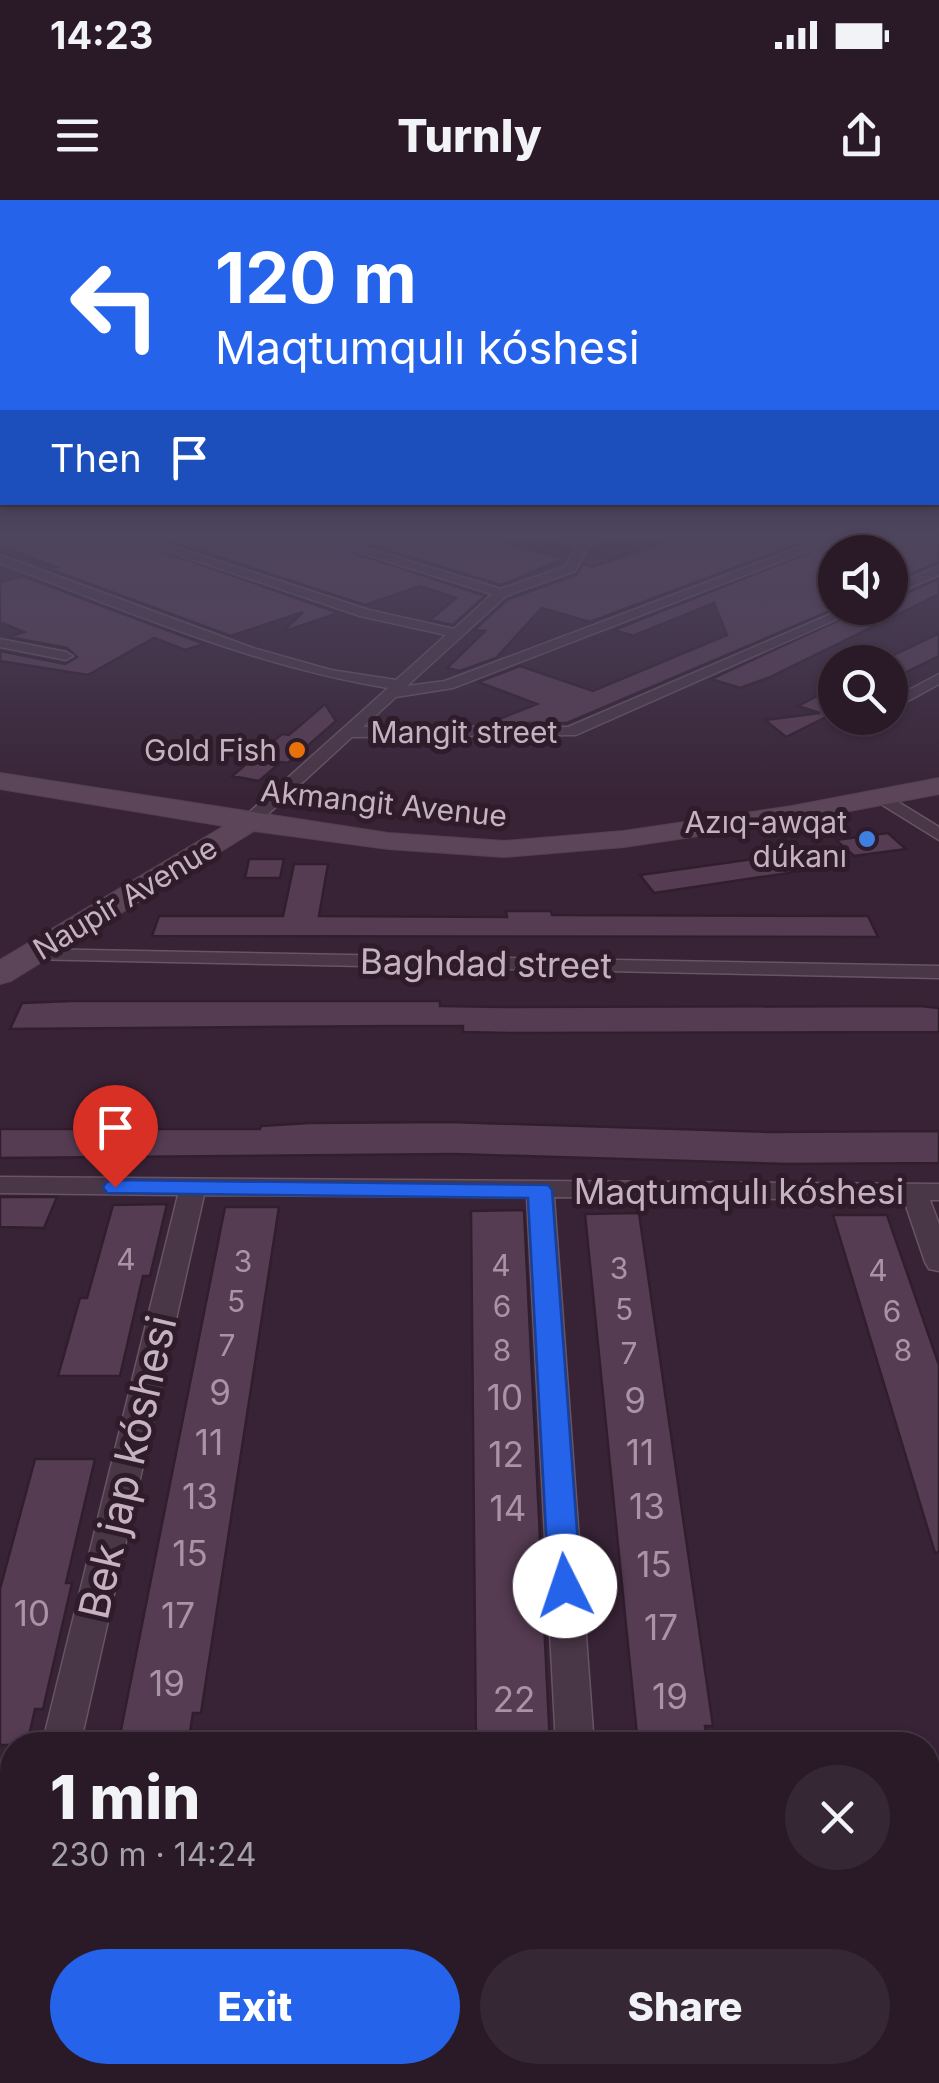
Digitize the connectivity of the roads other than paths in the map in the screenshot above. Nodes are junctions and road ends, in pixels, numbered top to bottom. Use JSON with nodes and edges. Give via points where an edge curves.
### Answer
{"nodes":[{"id":1,"x":170,"y":623,"type":"edge"},
{"id":2,"x":409,"y":623,"type":"edge"},
{"id":3,"x":466,"y":623,"type":"edge"},
{"id":4,"x":612,"y":623,"type":"edge"},
{"id":5,"x":818,"y":624,"type":"edge"},
{"id":6,"x":454,"y":633,"type":"junction"},
{"id":7,"x":0,"y":644,"type":"edge"},
{"id":8,"x":66,"y":656,"type":"dead end"},
{"id":9,"x":939,"y":678,"type":"edge"},
{"id":10,"x":394,"y":689,"type":"junction"},
{"id":11,"x":908,"y":696,"type":"edge"},
{"id":12,"x":347,"y":732,"type":"junction"},
{"id":13,"x":0,"y":781,"type":"edge"},
{"id":14,"x":939,"y":786,"type":"edge"},
{"id":15,"x":882,"y":797,"type":"junction"},
{"id":16,"x":250,"y":822,"type":"junction"},
{"id":17,"x":939,"y":835,"type":"edge"},
{"id":18,"x":33,"y":955,"type":"junction"},
{"id":19,"x":939,"y":972,"type":"edge"},
{"id":20,"x":0,"y":974,"type":"edge"},
{"id":21,"x":0,"y":1186,"type":"edge"},
{"id":22,"x":192,"y":1189,"type":"junction"},
{"id":23,"x":540,"y":1190,"type":"junction"},
{"id":24,"x":927,"y":1192,"type":"edge"},
{"id":25,"x":939,"y":1262,"type":"edge"},
{"id":26,"x":65,"y":1732,"type":"edge"},
{"id":27,"x":575,"y":1732,"type":"edge"}],
"edges":[{"from":1,"to":10,"type":"street"},
{"from":2,"to":6,"type":"street"},
{"from":3,"to":6,"type":"street"},
{"from":4,"to":10,"type":"street","via":[[448,685]]},
{"from":5,"to":12,"type":"street","name":"Mangit street","via":[[570,732]]},
{"from":6,"to":10,"type":"street"},
{"from":7,"to":8,"type":"street"},
{"from":9,"to":11,"type":"street"},
{"from":10,"to":12,"type":"street"},
{"from":12,"to":16,"type":"street"},
{"from":13,"to":16,"type":"street","name":"Akmangit Avenue"},
{"from":14,"to":15,"type":"street","name":"Akmangit Avenue"},
{"from":15,"to":16,"type":"street","name":"Akmangit Avenue","via":[[544,848],[467,848]]},
{"from":15,"to":17,"type":"street"},
{"from":16,"to":18,"type":"street","name":"Naupir Avenue"},
{"from":18,"to":19,"type":"street","name":"Baghdad street"},
{"from":18,"to":20,"type":"street","name":"Naupir Avenue"},
{"from":21,"to":22,"type":"street","name":"Maqtumqulı kóshesi"},
{"from":22,"to":23,"type":"street","name":"Maqtumqulı kóshesi"},
{"from":22,"to":26,"type":"street","name":"Bek jap kóshesi"},
{"from":23,"to":24,"type":"street","name":"Maqtumqulı kóshesi"},
{"from":23,"to":27,"type":"street"},
{"from":24,"to":25,"type":"street"}]}
